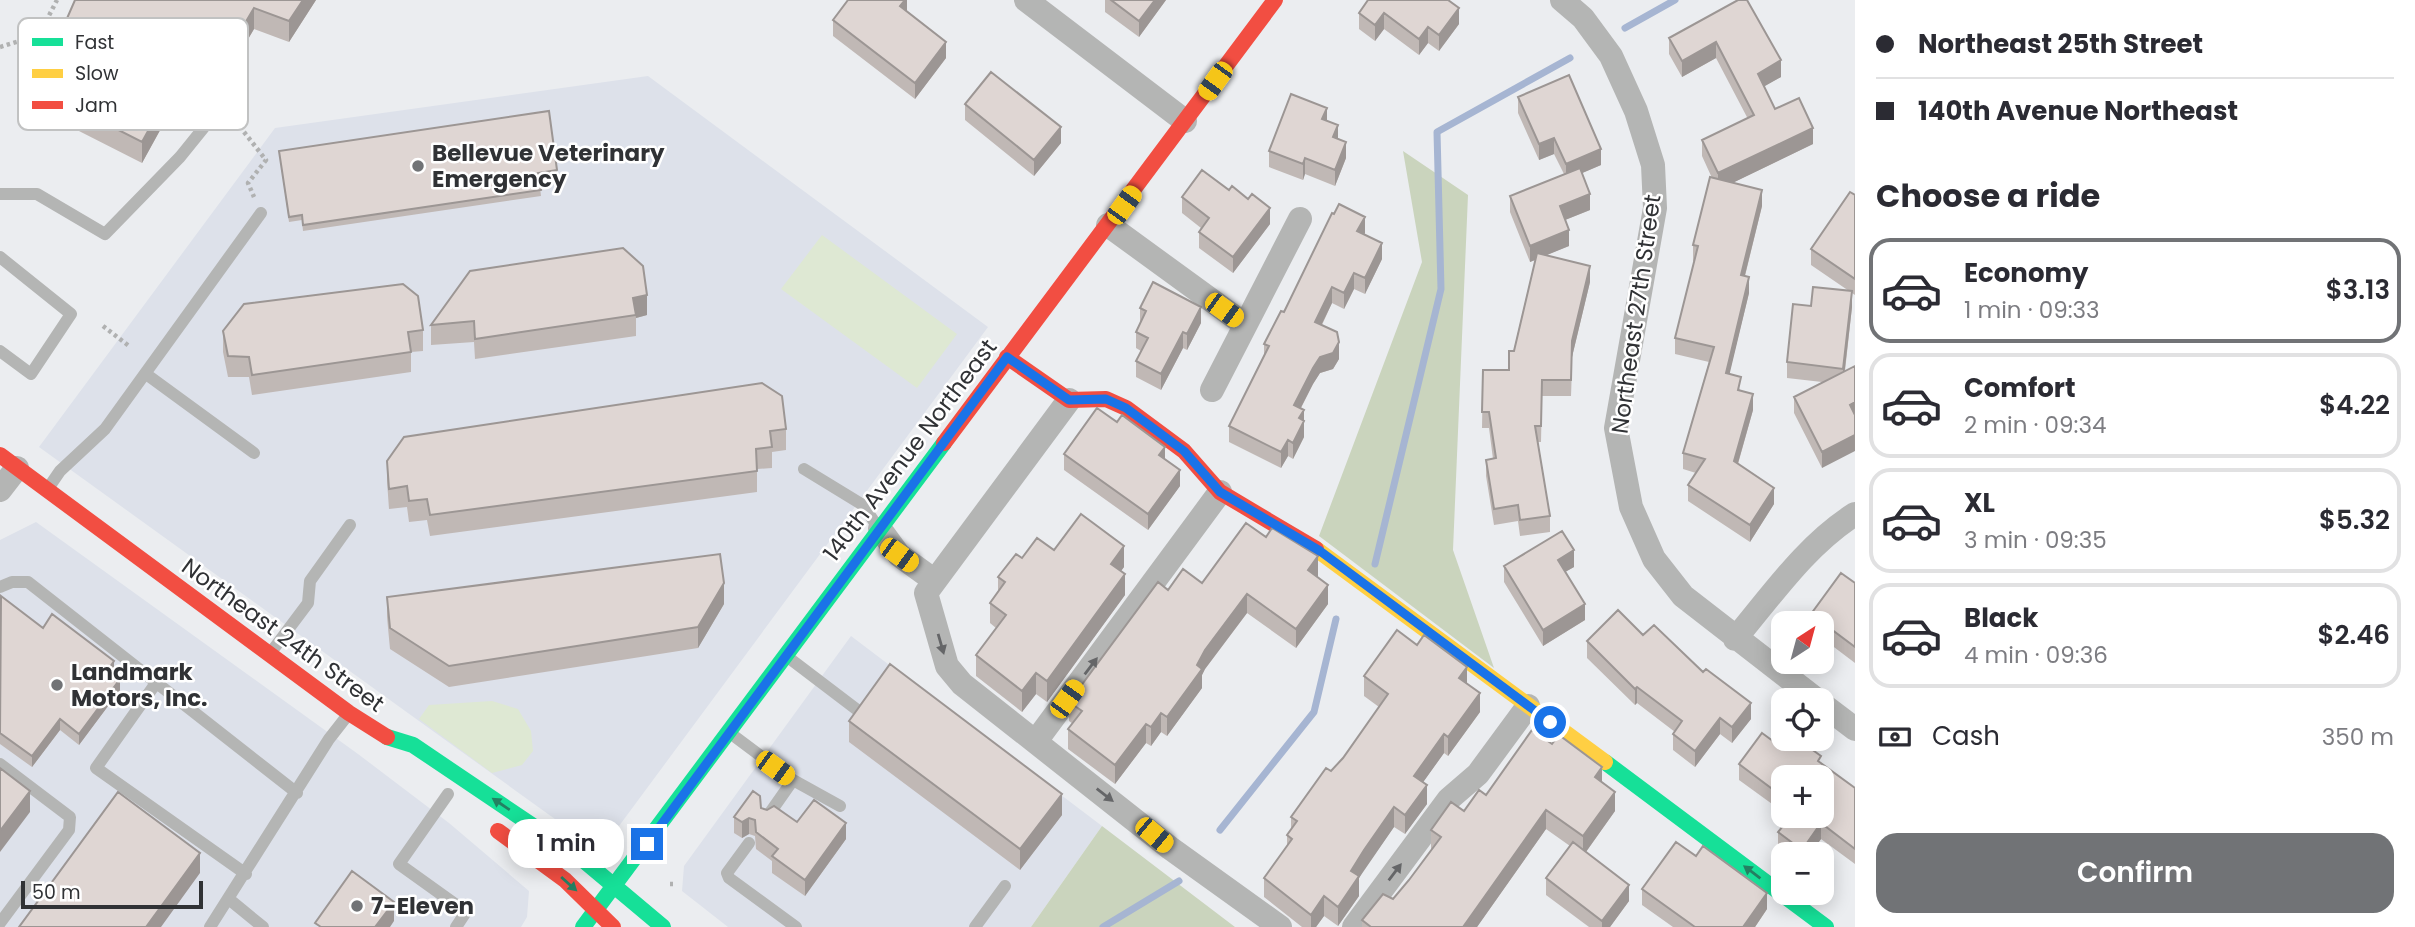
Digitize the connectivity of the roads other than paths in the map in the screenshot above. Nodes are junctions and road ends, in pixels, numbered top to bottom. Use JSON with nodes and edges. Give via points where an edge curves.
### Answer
{"nodes":[{"id":1,"x":1026,"y":0,"type":"edge"},
{"id":2,"x":1275,"y":0,"type":"edge"},
{"id":3,"x":1562,"y":0,"type":"edge"},
{"id":4,"x":1185,"y":121,"type":"junction"},
{"id":5,"x":202,"y":130,"type":"edge"},
{"id":6,"x":0,"y":194,"type":"edge"},
{"id":7,"x":261,"y":213,"type":"road end"},
{"id":8,"x":1300,"y":219,"type":"dead end"},
{"id":9,"x":1108,"y":225,"type":"junction"},
{"id":10,"x":0,"y":257,"type":"edge"},
{"id":11,"x":1244,"y":324,"type":"junction"},
{"id":12,"x":0,"y":351,"type":"edge"},
{"id":13,"x":1007,"y":357,"type":"junction"},
{"id":14,"x":146,"y":374,"type":"junction"},
{"id":15,"x":1212,"y":390,"type":"dead end"},
{"id":16,"x":1069,"y":400,"type":"junction"},
{"id":17,"x":254,"y":453,"type":"dead end"},
{"id":18,"x":9,"y":462,"type":"edge"},
{"id":19,"x":804,"y":469,"type":"dead end"},
{"id":20,"x":47,"y":490,"type":"junction"},
{"id":21,"x":0,"y":491,"type":"edge"},
{"id":22,"x":1220,"y":492,"type":"junction"},
{"id":23,"x":1855,"y":514,"type":"edge"},
{"id":24,"x":350,"y":525,"type":"dead end"},
{"id":25,"x":880,"y":529,"type":"junction"},
{"id":26,"x":935,"y":581,"type":"junction"},
{"id":27,"x":0,"y":587,"type":"edge"},
{"id":28,"x":1735,"y":639,"type":"junction"},
{"id":29,"x":270,"y":654,"type":"junction"},
{"id":30,"x":786,"y":656,"type":"junction"},
{"id":31,"x":156,"y":683,"type":"junction"},
{"id":32,"x":1800,"y":688,"type":"edge"},
{"id":33,"x":1528,"y":706,"type":"junction"},
{"id":34,"x":860,"y":712,"type":"edge"},
{"id":35,"x":349,"y":713,"type":"junction"},
{"id":36,"x":1834,"y":713,"type":"edge"},
{"id":37,"x":1855,"y":729,"type":"edge"},
{"id":38,"x":730,"y":733,"type":"junction"},
{"id":39,"x":381,"y":735,"type":"junction"},
{"id":40,"x":1036,"y":741,"type":"junction"},
{"id":41,"x":0,"y":764,"type":"edge"},
{"id":42,"x":414,"y":766,"type":"dead end"},
{"id":43,"x":431,"y":780,"type":"dead end"},
{"id":44,"x":793,"y":780,"type":"junction"},
{"id":45,"x":298,"y":793,"type":"junction"},
{"id":46,"x":454,"y":798,"type":"joint"},
{"id":47,"x":840,"y":806,"type":"dead end"},
{"id":48,"x":767,"y":817,"type":"edge"},
{"id":49,"x":480,"y":818,"type":"dead end"},
{"id":50,"x":749,"y":844,"type":"dead end"},
{"id":51,"x":246,"y":874,"type":"junction"},
{"id":52,"x":617,"y":885,"type":"junction"},
{"id":53,"x":1006,"y":886,"type":"dead end"},
{"id":54,"x":230,"y":900,"type":"junction"},
{"id":55,"x":596,"y":911,"type":"junction"},
{"id":56,"x":1795,"y":918,"type":"edge"},
{"id":57,"x":0,"y":923,"type":"edge"},
{"id":58,"x":210,"y":927,"type":"edge"},
{"id":59,"x":263,"y":927,"type":"edge"},
{"id":60,"x":456,"y":927,"type":"edge"},
{"id":61,"x":583,"y":927,"type":"edge"},
{"id":62,"x":613,"y":927,"type":"edge"},
{"id":63,"x":663,"y":927,"type":"edge"},
{"id":64,"x":796,"y":927,"type":"edge"},
{"id":65,"x":975,"y":927,"type":"edge"},
{"id":66,"x":1280,"y":927,"type":"edge"},
{"id":67,"x":1354,"y":927,"type":"edge"},
{"id":68,"x":1826,"y":927,"type":"edge"}],
"edges":[{"from":1,"to":4,"type":"street"},
{"from":2,"to":4,"type":"street","name":"140th Avenue Northeast"},
{"from":3,"to":28,"type":"street","name":"Northeast 27th Street","via":[[1583,18],[1612,56],[1653,164],[1655,208],[1616,428],[1631,507],[1654,559],[1683,596]]},
{"from":4,"to":9,"type":"street","name":"140th Avenue Northeast"},
{"from":5,"to":6,"type":"lane","via":[[105,234],[37,194]]},
{"from":7,"to":14,"type":"lane"},
{"from":8,"to":11,"type":"street"},
{"from":9,"to":11,"type":"street"},
{"from":9,"to":13,"type":"street","name":"140th Avenue Northeast"},
{"from":10,"to":12,"type":"lane","via":[[71,314],[31,374]]},
{"from":11,"to":15,"type":"street"},
{"from":13,"to":16,"type":"street"},
{"from":13,"to":25,"type":"street","name":"140th Avenue Northeast"},
{"from":14,"to":17,"type":"lane"},
{"from":14,"to":20,"type":"lane","via":[[105,429],[60,471]]},
{"from":16,"to":22,"type":"street","via":[[1106,399],[1126,408],[1184,451]]},
{"from":16,"to":26,"type":"street"},
{"from":18,"to":20,"type":"street","name":"Northeast 24th Street"},
{"from":18,"to":21,"type":"street"},
{"from":19,"to":25,"type":"lane","via":[[863,505]]},
{"from":20,"to":29,"type":"street","name":"Northeast 24th Street"},
{"from":22,"to":33,"type":"street","via":[[1320,551]]},
{"from":40,"to":22,"type":"street","one_way":true},
{"from":23,"to":28,"type":"street","via":[[1838,524],[1794,567]]},
{"from":24,"to":29,"type":"lane","via":[[310,582],[308,603]]},
{"from":25,"to":26,"type":"street","via":[[899,555]]},
{"from":25,"to":30,"type":"street","name":"140th Avenue Northeast"},
{"from":26,"to":40,"type":"street","one_way":true,"via":[[926,593],[947,666],[962,684]]},
{"from":27,"to":31,"type":"lane","via":[[28,582]]},
{"from":28,"to":32,"type":"street","name":"Northeast 27th Street"},
{"from":29,"to":35,"type":"street","name":"Northeast 24th Street"},
{"from":30,"to":34,"type":"lane"},
{"from":30,"to":38,"type":"street","name":"140th Avenue Northeast"},
{"from":31,"to":45,"type":"lane"},
{"from":31,"to":51,"type":"lane","via":[[96,768]]},
{"from":56,"to":33,"type":"street","one_way":true},
{"from":67,"to":33,"type":"street","one_way":true,"via":[[1449,799],[1478,774]]},
{"from":35,"to":39,"type":"street","name":"Northeast 24th Street"},
{"from":35,"to":45,"type":"lane"},
{"from":36,"to":37,"type":"street"},
{"from":38,"to":44,"type":"lane"},
{"from":38,"to":52,"type":"street","name":"140th Avenue Northeast"},
{"from":39,"to":42,"type":"street"},
{"from":52,"to":39,"type":"street","name":"Northeast 24th Street","one_way":true,"via":[[413,745]]},
{"from":40,"to":66,"type":"street","one_way":true,"via":[[1170,848]]},
{"from":41,"to":57,"type":"lane","via":[[70,817],[69,830]]},
{"from":43,"to":46,"type":"street"},
{"from":44,"to":47,"type":"lane"},
{"from":44,"to":48,"type":"lane"},
{"from":45,"to":51,"type":"lane"},
{"from":46,"to":60,"type":"lane","via":[[399,864],[466,912]]},
{"from":49,"to":55,"type":"street","one_way":true,"via":[[565,880]]},
{"from":50,"to":64,"type":"lane","via":[[727,873],[729,878]]},
{"from":51,"to":54,"type":"lane"},
{"from":52,"to":55,"type":"street","name":"140th Avenue Northeast"},
{"from":52,"to":63,"type":"street","name":"Northeast 24th Street"},
{"from":53,"to":65,"type":"lane"},
{"from":54,"to":58,"type":"lane"},
{"from":54,"to":59,"type":"lane"},
{"from":55,"to":61,"type":"street","name":"140th Avenue Northeast"},
{"from":55,"to":62,"type":"street"},
{"from":56,"to":68,"type":"street"}]}
